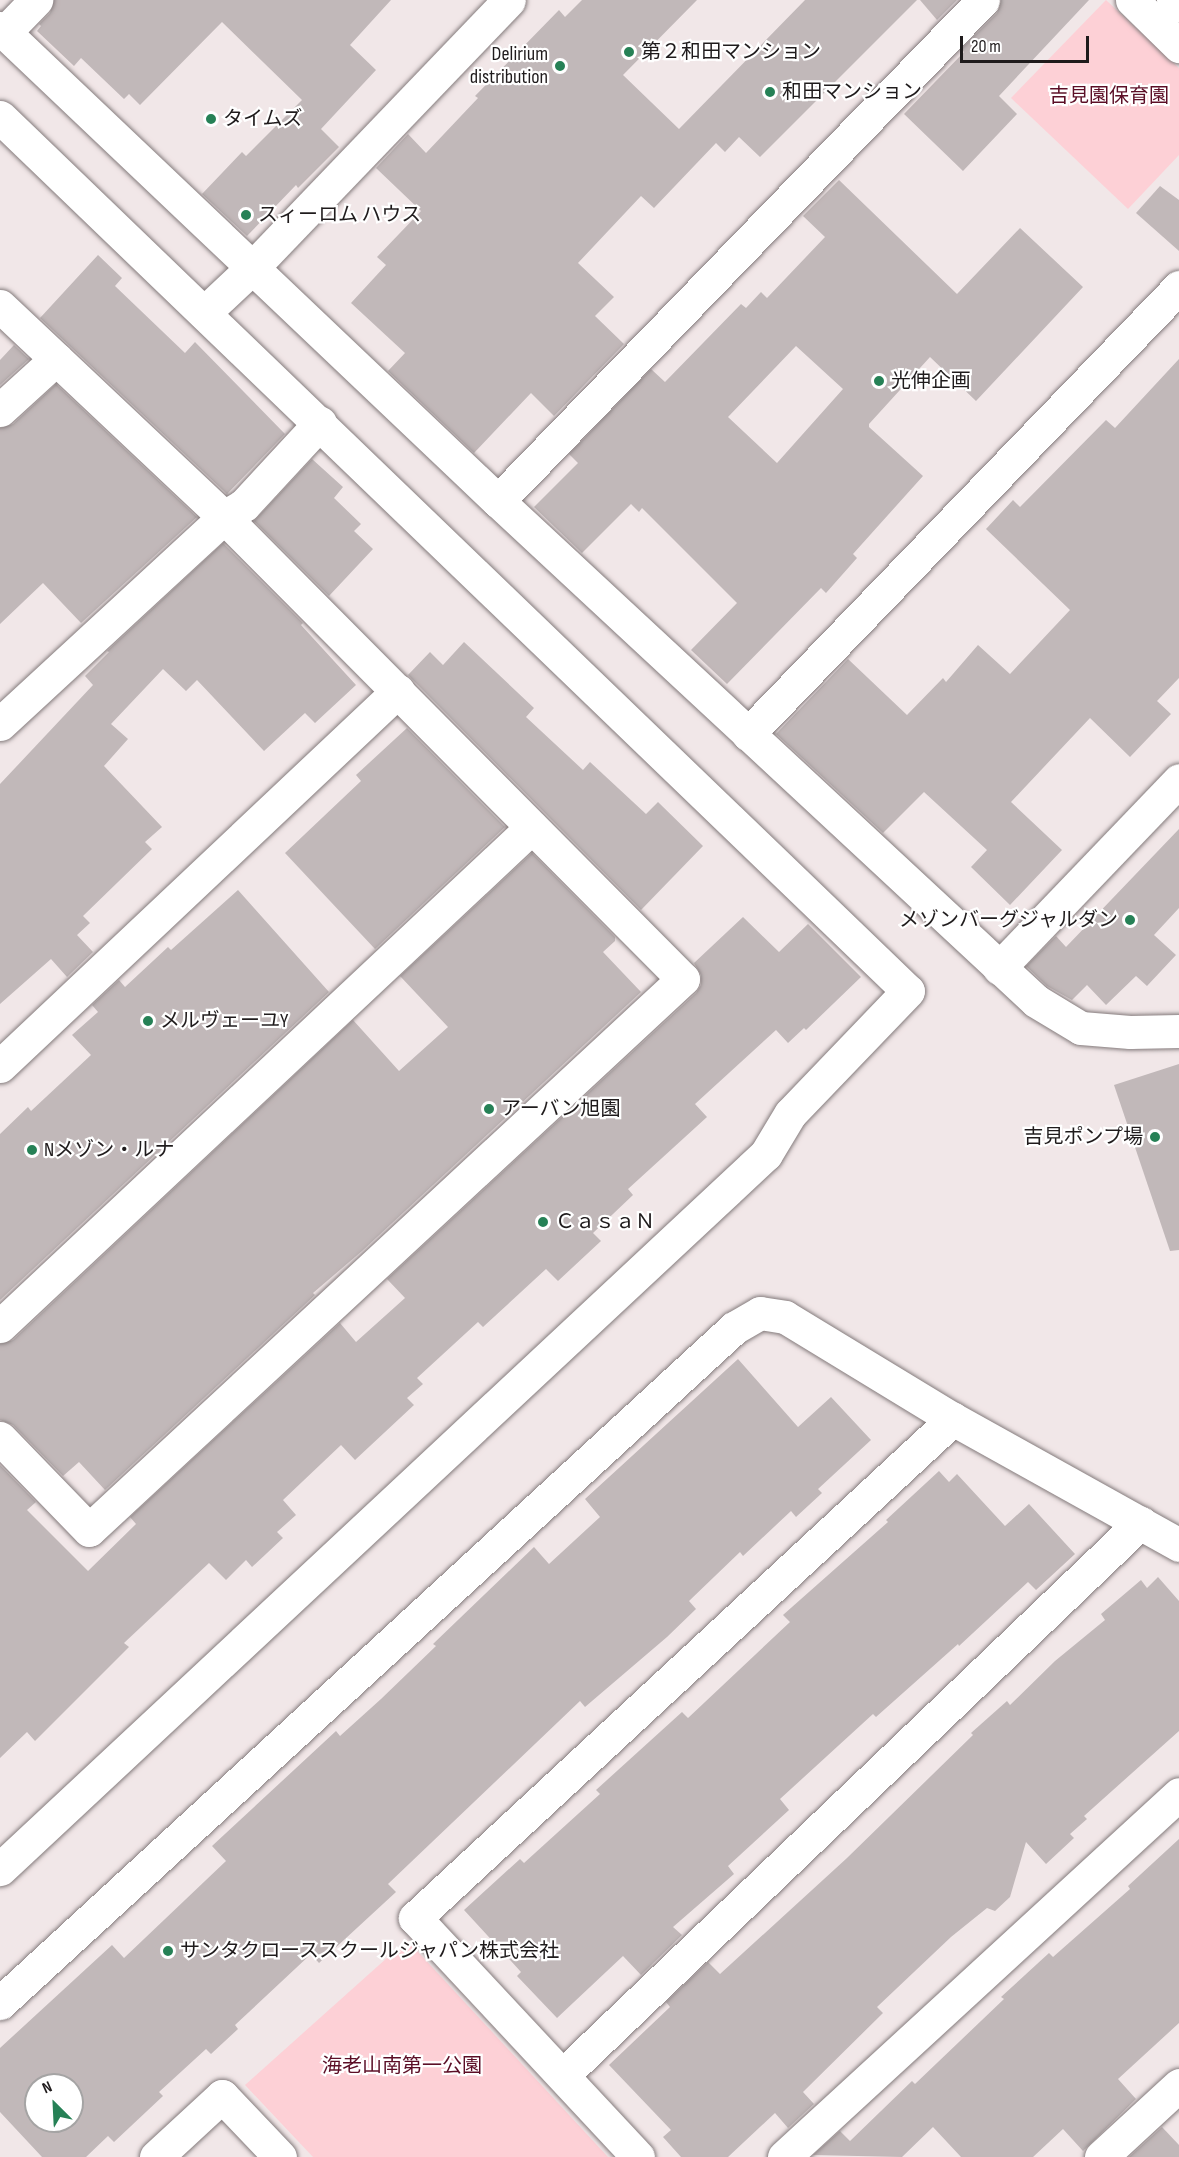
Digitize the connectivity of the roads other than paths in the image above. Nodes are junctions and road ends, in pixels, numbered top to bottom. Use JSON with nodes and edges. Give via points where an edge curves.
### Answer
{"nodes":[{"id":1,"x":36,"y":0,"type":"edge"},
{"id":2,"x":509,"y":0,"type":"edge"},
{"id":3,"x":983,"y":0,"type":"edge"},
{"id":4,"x":1132,"y":0,"type":"edge"},
{"id":5,"x":1173,"y":0,"type":"edge"},
{"id":6,"x":1179,"y":6,"type":"edge"},
{"id":7,"x":3,"y":30,"type":"edge"},
{"id":8,"x":1179,"y":46,"type":"edge"},
{"id":9,"x":0,"y":117,"type":"edge"},
{"id":10,"x":254,"y":266,"type":"junction"},
{"id":11,"x":1179,"y":286,"type":"edge"},
{"id":12,"x":0,"y":306,"type":"edge"},
{"id":13,"x":204,"y":313,"type":"junction"},
{"id":14,"x":56,"y":358,"type":"junction"},
{"id":15,"x":0,"y":410,"type":"edge"},
{"id":16,"x":320,"y":423,"type":"junction"},
{"id":17,"x":498,"y":501,"type":"junction"},
{"id":18,"x":224,"y":517,"type":"junction"},
{"id":19,"x":398,"y":691,"type":"junction"},
{"id":20,"x":0,"y":724,"type":"edge"},
{"id":21,"x":748,"y":734,"type":"junction"},
{"id":22,"x":1179,"y":780,"type":"edge"},
{"id":23,"x":532,"y":827,"type":"junction"},
{"id":24,"x":999,"y":968,"type":"junction"},
{"id":25,"x":1179,"y":1032,"type":"edge"},
{"id":26,"x":0,"y":1066,"type":"edge"},
{"id":27,"x":0,"y":1326,"type":"edge"},
{"id":28,"x":953,"y":1419,"type":"junction"},
{"id":29,"x":0,"y":1438,"type":"edge"},
{"id":30,"x":1140,"y":1523,"type":"junction"},
{"id":31,"x":1179,"y":1545,"type":"edge"},
{"id":32,"x":1179,"y":1794,"type":"edge"},
{"id":33,"x":0,"y":1869,"type":"edge"},
{"id":34,"x":0,"y":2003,"type":"edge"},
{"id":35,"x":563,"y":2076,"type":"junction"},
{"id":36,"x":1179,"y":2085,"type":"edge"},
{"id":37,"x":156,"y":2157,"type":"edge"},
{"id":38,"x":280,"y":2157,"type":"edge"},
{"id":39,"x":638,"y":2157,"type":"edge"},
{"id":40,"x":784,"y":2157,"type":"edge"},
{"id":41,"x":1101,"y":2157,"type":"edge"}],
"edges":[{"from":1,"to":7,"type":"street"},
{"from":2,"to":10,"type":"street"},
{"from":3,"to":17,"type":"street"},
{"from":4,"to":8,"type":"street"},
{"from":5,"to":6,"type":"street"},
{"from":7,"to":10,"type":"street"},
{"from":9,"to":13,"type":"street"},
{"from":10,"to":13,"type":"street"},
{"from":10,"to":17,"type":"street"},
{"from":11,"to":21,"type":"street"},
{"from":12,"to":14,"type":"street"},
{"from":13,"to":16,"type":"street"},
{"from":14,"to":15,"type":"street"},
{"from":14,"to":18,"type":"street"},
{"from":16,"to":18,"type":"street","via":[[244,505]]},
{"from":16,"to":33,"type":"street","via":[[908,991],[790,1114],[766,1154]]},
{"from":17,"to":21,"type":"street"},
{"from":18,"to":19,"type":"street"},
{"from":18,"to":20,"type":"street"},
{"from":19,"to":23,"type":"street"},
{"from":19,"to":26,"type":"street"},
{"from":21,"to":24,"type":"street"},
{"from":22,"to":24,"type":"street"},
{"from":23,"to":27,"type":"street"},
{"from":23,"to":29,"type":"street","via":[[683,979],[89,1530]]},
{"from":24,"to":25,"type":"street","via":[[1036,1001],[1082,1028]]},
{"from":28,"to":30,"type":"street"},
{"from":28,"to":34,"type":"street","via":[[785,1317],[760,1313],[735,1328]]},
{"from":28,"to":35,"type":"street","via":[[414,1918]]},
{"from":30,"to":31,"type":"street"},
{"from":30,"to":35,"type":"street"},
{"from":32,"to":40,"type":"street"},
{"from":35,"to":39,"type":"street"},
{"from":36,"to":41,"type":"street"},
{"from":37,"to":38,"type":"street","via":[[222,2096]]}]}
